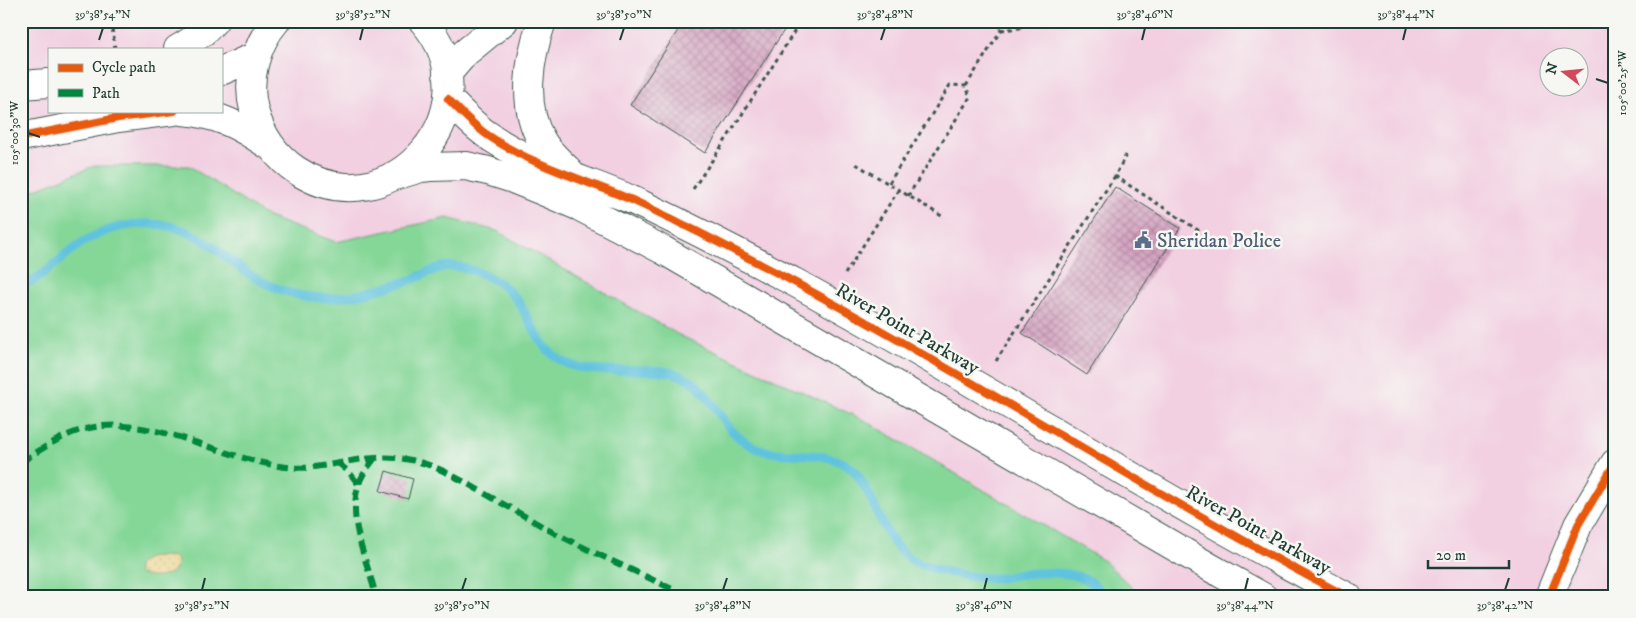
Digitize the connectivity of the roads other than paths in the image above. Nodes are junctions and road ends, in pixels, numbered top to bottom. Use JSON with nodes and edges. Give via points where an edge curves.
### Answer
{"nodes":[{"id":1,"x":214,"y":21,"type":"edge"},
{"id":2,"x":423,"y":21,"type":"edge"},
{"id":3,"x":504,"y":21,"type":"edge"},
{"id":4,"x":542,"y":21,"type":"edge"},
{"id":5,"x":265,"y":35,"type":"edge"},
{"id":6,"x":180,"y":48,"type":"edge"},
{"id":7,"x":222,"y":70,"type":"edge"},
{"id":8,"x":48,"y":83,"type":"edge"},
{"id":9,"x":21,"y":86,"type":"edge"},
{"id":10,"x":448,"y":87,"type":"junction"},
{"id":11,"x":166,"y":112,"type":"edge"},
{"id":12,"x":189,"y":112,"type":"edge"},
{"id":13,"x":21,"y":137,"type":"edge"},
{"id":14,"x":272,"y":148,"type":"junction"},
{"id":15,"x":391,"y":177,"type":"junction"},
{"id":16,"x":578,"y":179,"type":"junction"},
{"id":17,"x":1615,"y":463,"type":"edge"},
{"id":18,"x":1263,"y":597,"type":"edge"},
{"id":19,"x":1348,"y":597,"type":"edge"},
{"id":20,"x":1549,"y":597,"type":"edge"}],
"edges":[{"from":1,"to":6,"type":"street"},
{"from":2,"to":10,"type":"street","via":[[444,57]]},
{"from":3,"to":10,"type":"street","via":[[464,53]]},
{"from":4,"to":16,"type":"street","via":[[529,70],[535,125],[542,142]]},
{"from":5,"to":7,"type":"street"},
{"from":5,"to":14,"type":"street","via":[[252,72],[251,90],[257,120]]},
{"from":8,"to":9,"type":"street"},
{"from":10,"to":15,"type":"street","via":[[440,127],[430,144],[420,157]]},
{"from":10,"to":16,"type":"street","name":"River Point Parkway","via":[[470,122],[502,144]]},
{"from":11,"to":13,"type":"street"},
{"from":12,"to":14,"type":"street","via":[[217,116],[235,123]]},
{"from":14,"to":15,"type":"street","via":[[304,175],[333,185],[365,185]]},
{"from":15,"to":18,"type":"street","via":[[421,168],[466,166],[513,179],[580,207],[663,250]]},
{"from":16,"to":19,"type":"street","name":"River Point Parkway","via":[[674,220],[795,283],[1274,558]]},
{"from":17,"to":20,"type":"street","via":[[1578,525]]}]}
